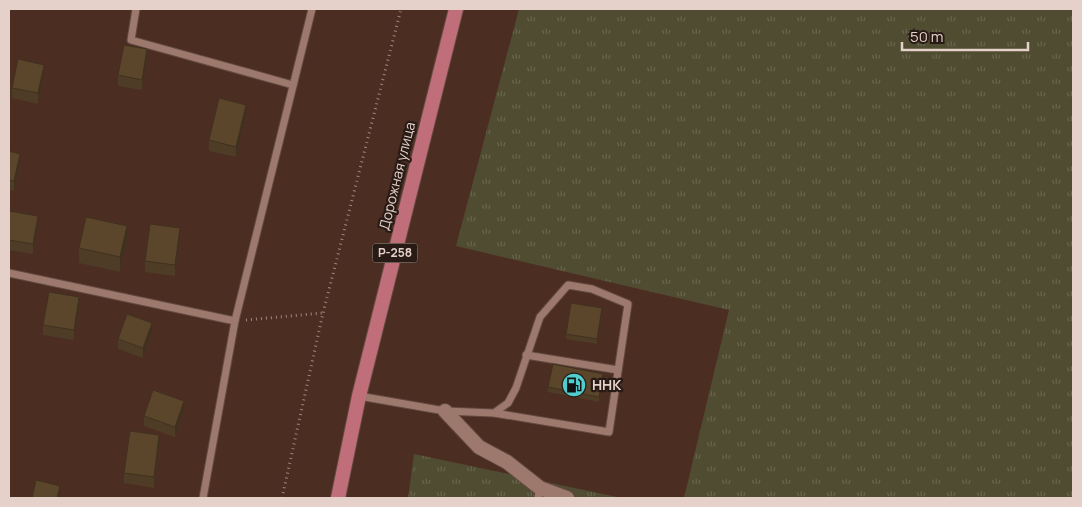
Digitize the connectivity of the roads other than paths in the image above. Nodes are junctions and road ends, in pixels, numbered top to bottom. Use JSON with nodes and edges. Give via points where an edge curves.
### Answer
{"nodes":[{"id":1,"x":136,"y":9,"type":"edge"},
{"id":2,"x":312,"y":9,"type":"edge"},
{"id":3,"x":456,"y":9,"type":"edge"},
{"id":4,"x":294,"y":85,"type":"junction"},
{"id":5,"x":9,"y":273,"type":"edge"},
{"id":6,"x":236,"y":321,"type":"junction"},
{"id":7,"x":526,"y":355,"type":"junction"},
{"id":8,"x":618,"y":370,"type":"junction"},
{"id":9,"x":359,"y":396,"type":"junction"},
{"id":10,"x":445,"y":411,"type":"junction"},
{"id":11,"x":494,"y":413,"type":"junction"},
{"id":12,"x":539,"y":493,"type":"edge"},
{"id":13,"x":203,"y":498,"type":"edge"},
{"id":14,"x":338,"y":498,"type":"edge"},
{"id":15,"x":568,"y":498,"type":"edge"}],
"edges":[{"from":1,"to":4,"type":"lane","via":[[131,40]]},
{"from":2,"to":4,"type":"lane"},
{"from":3,"to":9,"type":"highway","name":"Дорожная улица","number":"Р-258"},
{"from":4,"to":6,"type":"lane"},
{"from":5,"to":6,"type":"lane"},
{"from":6,"to":13,"type":"lane"},
{"from":7,"to":8,"type":"lane"},
{"from":7,"to":8,"type":"lane","via":[[540,316],[568,285],[592,289],[628,304]]},
{"from":7,"to":11,"type":"lane","via":[[508,403]]},
{"from":8,"to":11,"type":"lane","via":[[609,432]]},
{"from":9,"to":10,"type":"lane"},
{"from":9,"to":14,"type":"highway","name":"Дорожная улица","number":"Р-258"},
{"from":10,"to":11,"type":"lane"},
{"from":10,"to":12,"type":"street","via":[[479,447],[507,462]]},
{"from":12,"to":15,"type":"street"}]}
